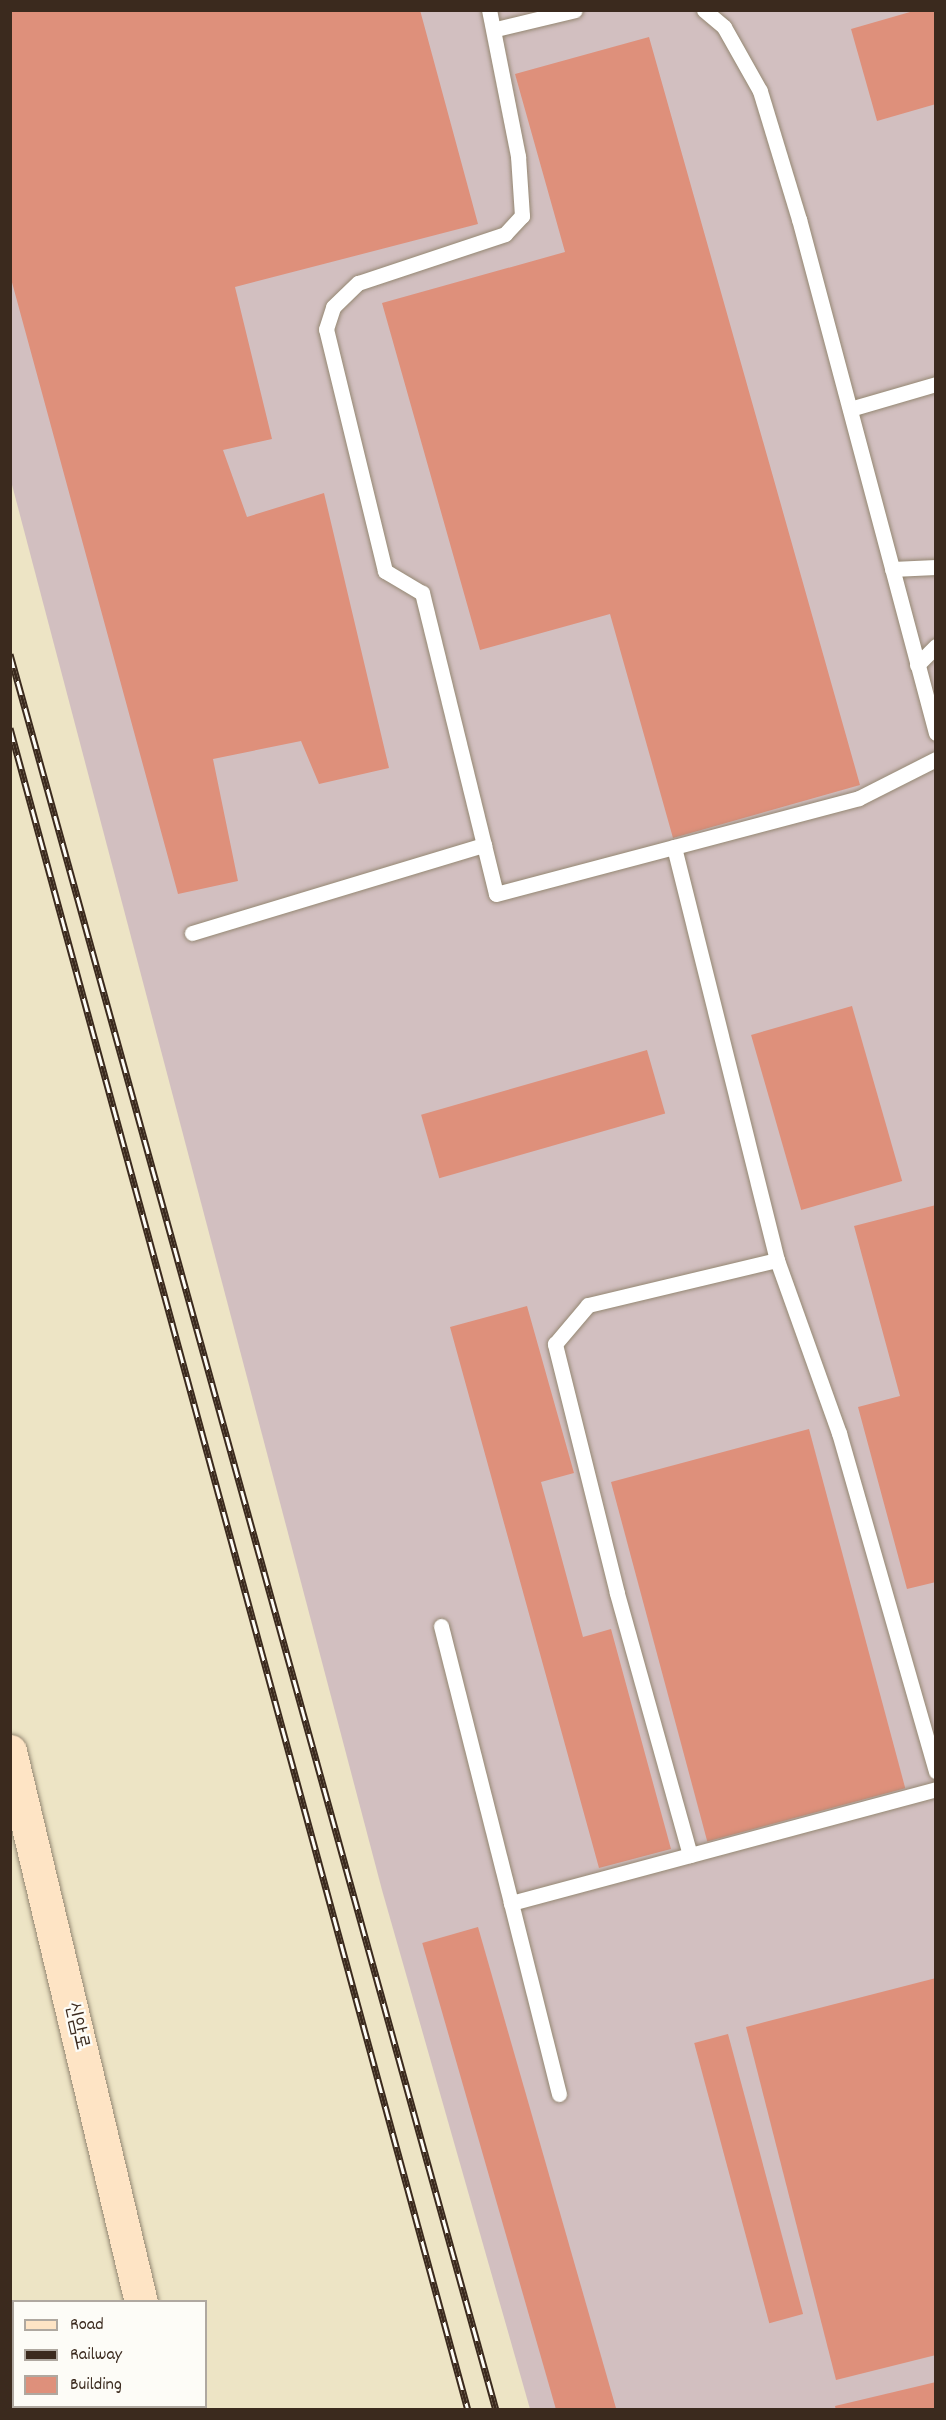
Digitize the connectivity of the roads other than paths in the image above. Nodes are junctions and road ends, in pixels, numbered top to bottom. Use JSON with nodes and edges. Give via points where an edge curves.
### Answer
{"nodes":[{"id":1,"x":489,"y":10,"type":"edge"},
{"id":2,"x":575,"y":10,"type":"edge"},
{"id":3,"x":704,"y":10,"type":"edge"},
{"id":4,"x":496,"y":29,"type":"junction"},
{"id":5,"x":936,"y":384,"type":"edge"},
{"id":6,"x":850,"y":409,"type":"junction"},
{"id":7,"x":936,"y":567,"type":"edge"},
{"id":8,"x":892,"y":569,"type":"junction"},
{"id":9,"x":936,"y":646,"type":"edge"},
{"id":10,"x":917,"y":665,"type":"junction"},
{"id":11,"x":936,"y":733,"type":"edge"},
{"id":12,"x":936,"y":759,"type":"edge"},
{"id":13,"x":484,"y":845,"type":"junction"},
{"id":14,"x":674,"y":847,"type":"junction"},
{"id":15,"x":192,"y":933,"type":"dead end"},
{"id":16,"x":777,"y":1260,"type":"junction"},
{"id":17,"x":441,"y":1626,"type":"dead end"},
{"id":18,"x":10,"y":1751,"type":"edge"},
{"id":19,"x":936,"y":1771,"type":"edge"},
{"id":20,"x":936,"y":1789,"type":"edge"},
{"id":21,"x":690,"y":1855,"type":"junction"},
{"id":22,"x":511,"y":1903,"type":"junction"},
{"id":23,"x":559,"y":2094,"type":"dead end"},
{"id":24,"x":141,"y":2300,"type":"edge"}],
"edges":[{"from":1,"to":4,"type":"lane"},
{"from":2,"to":4,"type":"lane"},
{"from":3,"to":6,"type":"lane","via":[[724,27],[760,92]]},
{"from":4,"to":13,"type":"lane","via":[[518,156],[522,216],[505,234],[357,284],[333,307],[326,329],[385,572],[422,593]]},
{"from":5,"to":6,"type":"lane"},
{"from":6,"to":8,"type":"lane"},
{"from":7,"to":8,"type":"lane"},
{"from":8,"to":10,"type":"lane"},
{"from":9,"to":10,"type":"lane"},
{"from":10,"to":11,"type":"lane"},
{"from":12,"to":14,"type":"lane","via":[[859,798]]},
{"from":13,"to":14,"type":"lane","via":[[496,894]]},
{"from":13,"to":15,"type":"lane"},
{"from":14,"to":16,"type":"lane"},
{"from":16,"to":19,"type":"lane","via":[[839,1433]]},
{"from":16,"to":21,"type":"lane","via":[[588,1305],[555,1344],[617,1593]]},
{"from":17,"to":22,"type":"lane"},
{"from":18,"to":24,"type":"main road","name":"신암로"},
{"from":20,"to":21,"type":"lane"},
{"from":21,"to":22,"type":"lane"},
{"from":22,"to":23,"type":"lane"}]}
